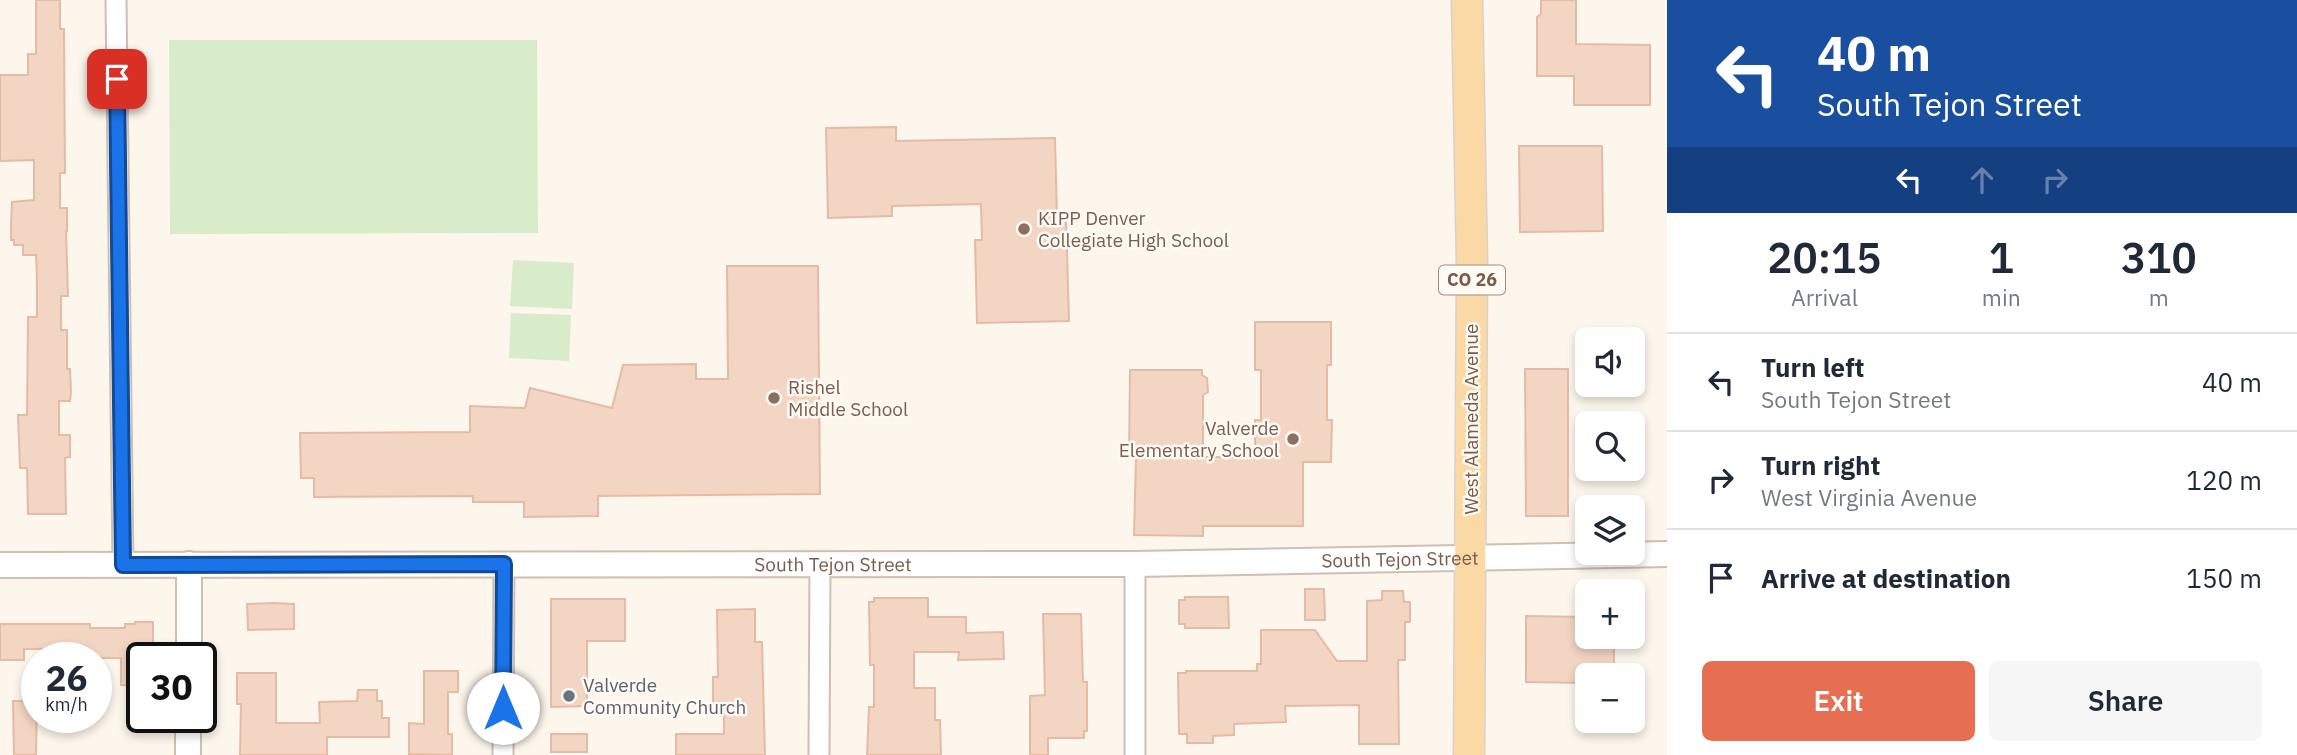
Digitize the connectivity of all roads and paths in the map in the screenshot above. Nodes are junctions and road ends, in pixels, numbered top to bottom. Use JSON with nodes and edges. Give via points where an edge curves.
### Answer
{"nodes":[{"id":1,"x":116,"y":0,"type":"edge"},
{"id":2,"x":1467,"y":0,"type":"edge"},
{"id":3,"x":1667,"y":554,"type":"edge"},
{"id":4,"x":1470,"y":559,"type":"junction"},
{"id":5,"x":189,"y":564,"type":"junction"},
{"id":6,"x":504,"y":564,"type":"junction"},
{"id":7,"x":1135,"y":564,"type":"junction"},
{"id":8,"x":0,"y":565,"type":"edge"},
{"id":9,"x":123,"y":565,"type":"junction"},
{"id":10,"x":820,"y":565,"type":"junction"},
{"id":11,"x":188,"y":642,"type":"edge"},
{"id":12,"x":188,"y":733,"type":"edge"},
{"id":13,"x":188,"y":755,"type":"edge"},
{"id":14,"x":503,"y":755,"type":"edge"},
{"id":15,"x":818,"y":755,"type":"edge"},
{"id":16,"x":1135,"y":755,"type":"edge"},
{"id":17,"x":1469,"y":755,"type":"edge"}],
"edges":[{"from":1,"to":9,"type":"street"},
{"from":2,"to":4,"type":"main road","name":"West Alameda Avenue","number":"CO 26","via":[[1472,262]]},
{"from":3,"to":4,"type":"street","name":"South Tejon Street"},
{"from":4,"to":7,"type":"street","name":"South Tejon Street"},
{"from":4,"to":17,"type":"main road","name":"West Alameda Avenue","number":"CO 26"},
{"from":5,"to":6,"type":"street","name":"South Tejon Street"},
{"from":5,"to":9,"type":"street","name":"South Tejon Street"},
{"from":5,"to":11,"type":"street"},
{"from":6,"to":10,"type":"street","name":"South Tejon Street"},
{"from":6,"to":14,"type":"street"},
{"from":7,"to":10,"type":"street","name":"South Tejon Street"},
{"from":7,"to":16,"type":"street"},
{"from":8,"to":9,"type":"street","name":"South Tejon Street"},
{"from":10,"to":15,"type":"street"},
{"from":12,"to":13,"type":"street"}]}
